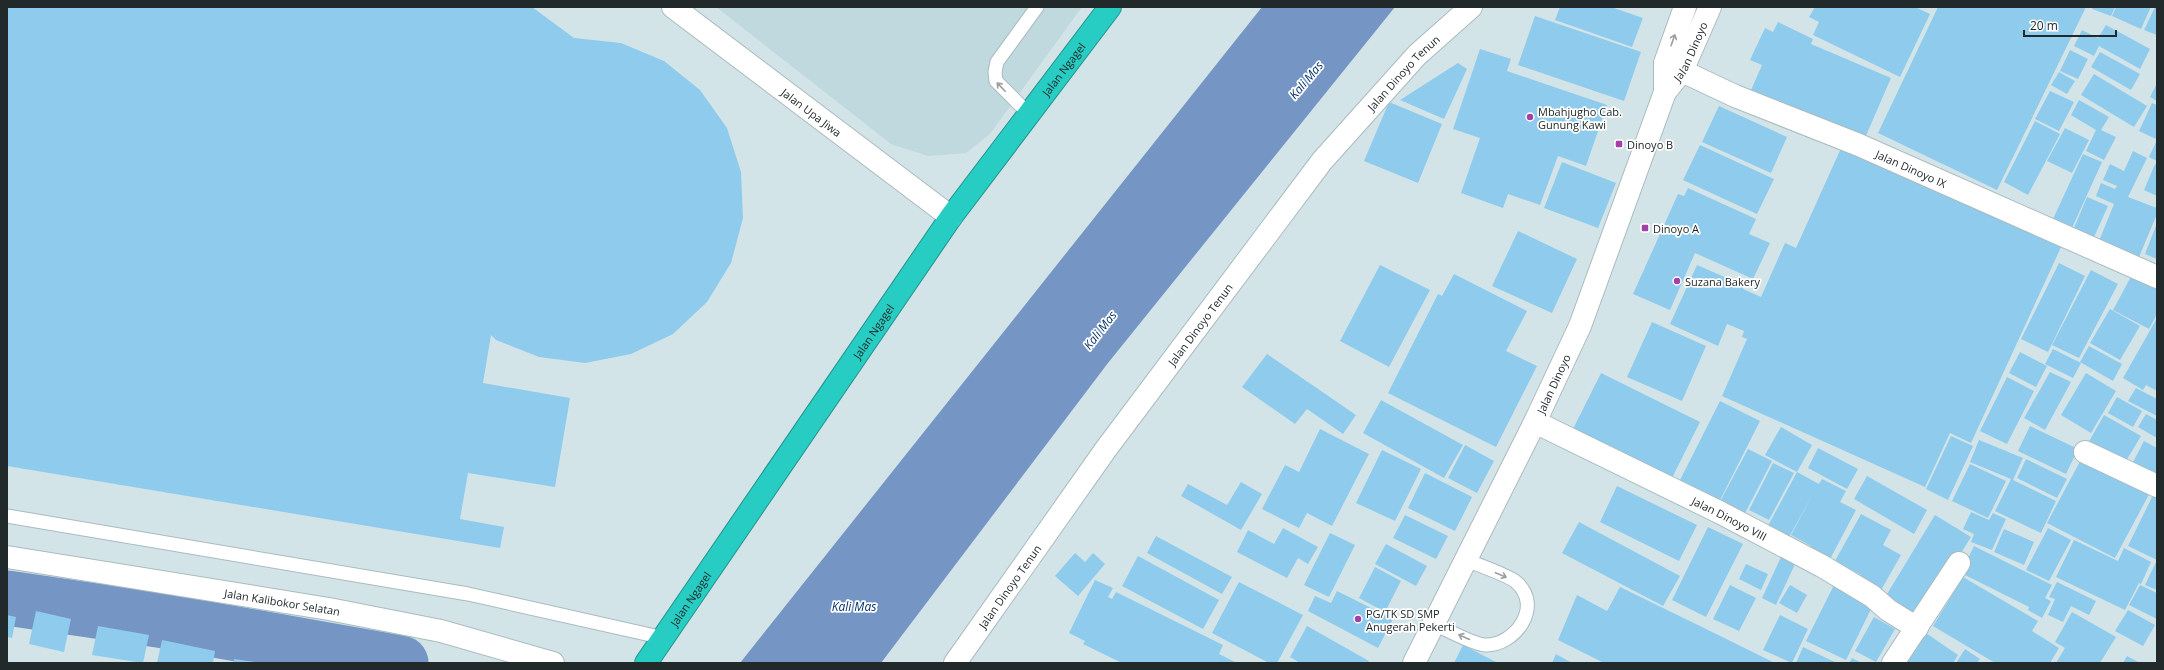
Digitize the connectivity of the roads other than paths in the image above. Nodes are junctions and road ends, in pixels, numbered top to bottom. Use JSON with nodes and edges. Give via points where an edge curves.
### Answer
{"nodes":[{"id":1,"x":673,"y":7,"type":"edge"},
{"id":2,"x":1037,"y":7,"type":"edge"},
{"id":3,"x":1110,"y":7,"type":"edge"},
{"id":4,"x":1471,"y":7,"type":"edge"},
{"id":5,"x":1685,"y":7,"type":"edge"},
{"id":6,"x":1710,"y":7,"type":"edge"},
{"id":7,"x":1674,"y":67,"type":"junction"},
{"id":8,"x":1028,"y":114,"type":"junction"},
{"id":9,"x":951,"y":217,"type":"junction"},
{"id":10,"x":2157,"y":277,"type":"edge"},
{"id":11,"x":1535,"y":422,"type":"junction"},
{"id":12,"x":2085,"y":452,"type":"dead end"},
{"id":13,"x":2157,"y":486,"type":"edge"},
{"id":14,"x":7,"y":516,"type":"edge"},
{"id":15,"x":7,"y":557,"type":"edge"},
{"id":16,"x":1466,"y":560,"type":"junction"},
{"id":17,"x":1958,"y":563,"type":"dead end"},
{"id":18,"x":1434,"y":624,"type":"junction"},
{"id":19,"x":1917,"y":628,"type":"junction"},
{"id":20,"x":664,"y":638,"type":"junction"},
{"id":21,"x":1418,"y":662,"type":"edge"},
{"id":22,"x":554,"y":663,"type":"edge"},
{"id":23,"x":646,"y":663,"type":"edge"},
{"id":24,"x":955,"y":663,"type":"edge"},
{"id":25,"x":1893,"y":663,"type":"edge"}],
"edges":[{"from":1,"to":9,"type":"street","name":"Jalan Upa Jiwa"},
{"from":8,"to":2,"type":"lane","one_way":true,"via":[[996,81],[995,72],[997,62]]},
{"from":3,"to":8,"type":"highway","name":"Jalan Ngagel"},
{"from":4,"to":24,"type":"street","name":"Jalan Dinoyo Tenun","via":[[1417,54],[1322,160],[1111,443]]},
{"from":7,"to":5,"type":"street","name":"Jalan Dinoyo","one_way":true},
{"from":6,"to":7,"type":"street","name":"Jalan Dinoyo"},
{"from":7,"to":10,"type":"street","name":"Jalan Dinoyo IX","via":[[1734,96],[1859,144]]},
{"from":7,"to":11,"type":"street","name":"Jalan Dinoyo","via":[[1580,326]]},
{"from":8,"to":9,"type":"highway","name":"Jalan Ngagel"},
{"from":9,"to":20,"type":"highway","name":"Jalan Ngagel"},
{"from":11,"to":16,"type":"street","name":"Jalan Dinoyo"},
{"from":11,"to":19,"type":"street","name":"Jalan Dinoyo VIII","via":[[1822,566],[1868,593]]},
{"from":12,"to":13,"type":"street"},
{"from":14,"to":20,"type":"lane","via":[[468,594]]},
{"from":15,"to":22,"type":"street","name":"Jalan Kalibokor Selatan","via":[[329,609],[441,631]]},
{"from":16,"to":18,"type":"street","name":"Jalan Dinoyo"},
{"from":16,"to":18,"type":"lane","one_way":true,"via":[[1516,582],[1525,595],[1528,612],[1518,630],[1495,645],[1482,646]]},
{"from":17,"to":19,"type":"street"},
{"from":18,"to":21,"type":"street","name":"Jalan Dinoyo"},
{"from":19,"to":25,"type":"street"},
{"from":20,"to":23,"type":"highway","name":"Jalan Ngagel"}]}
